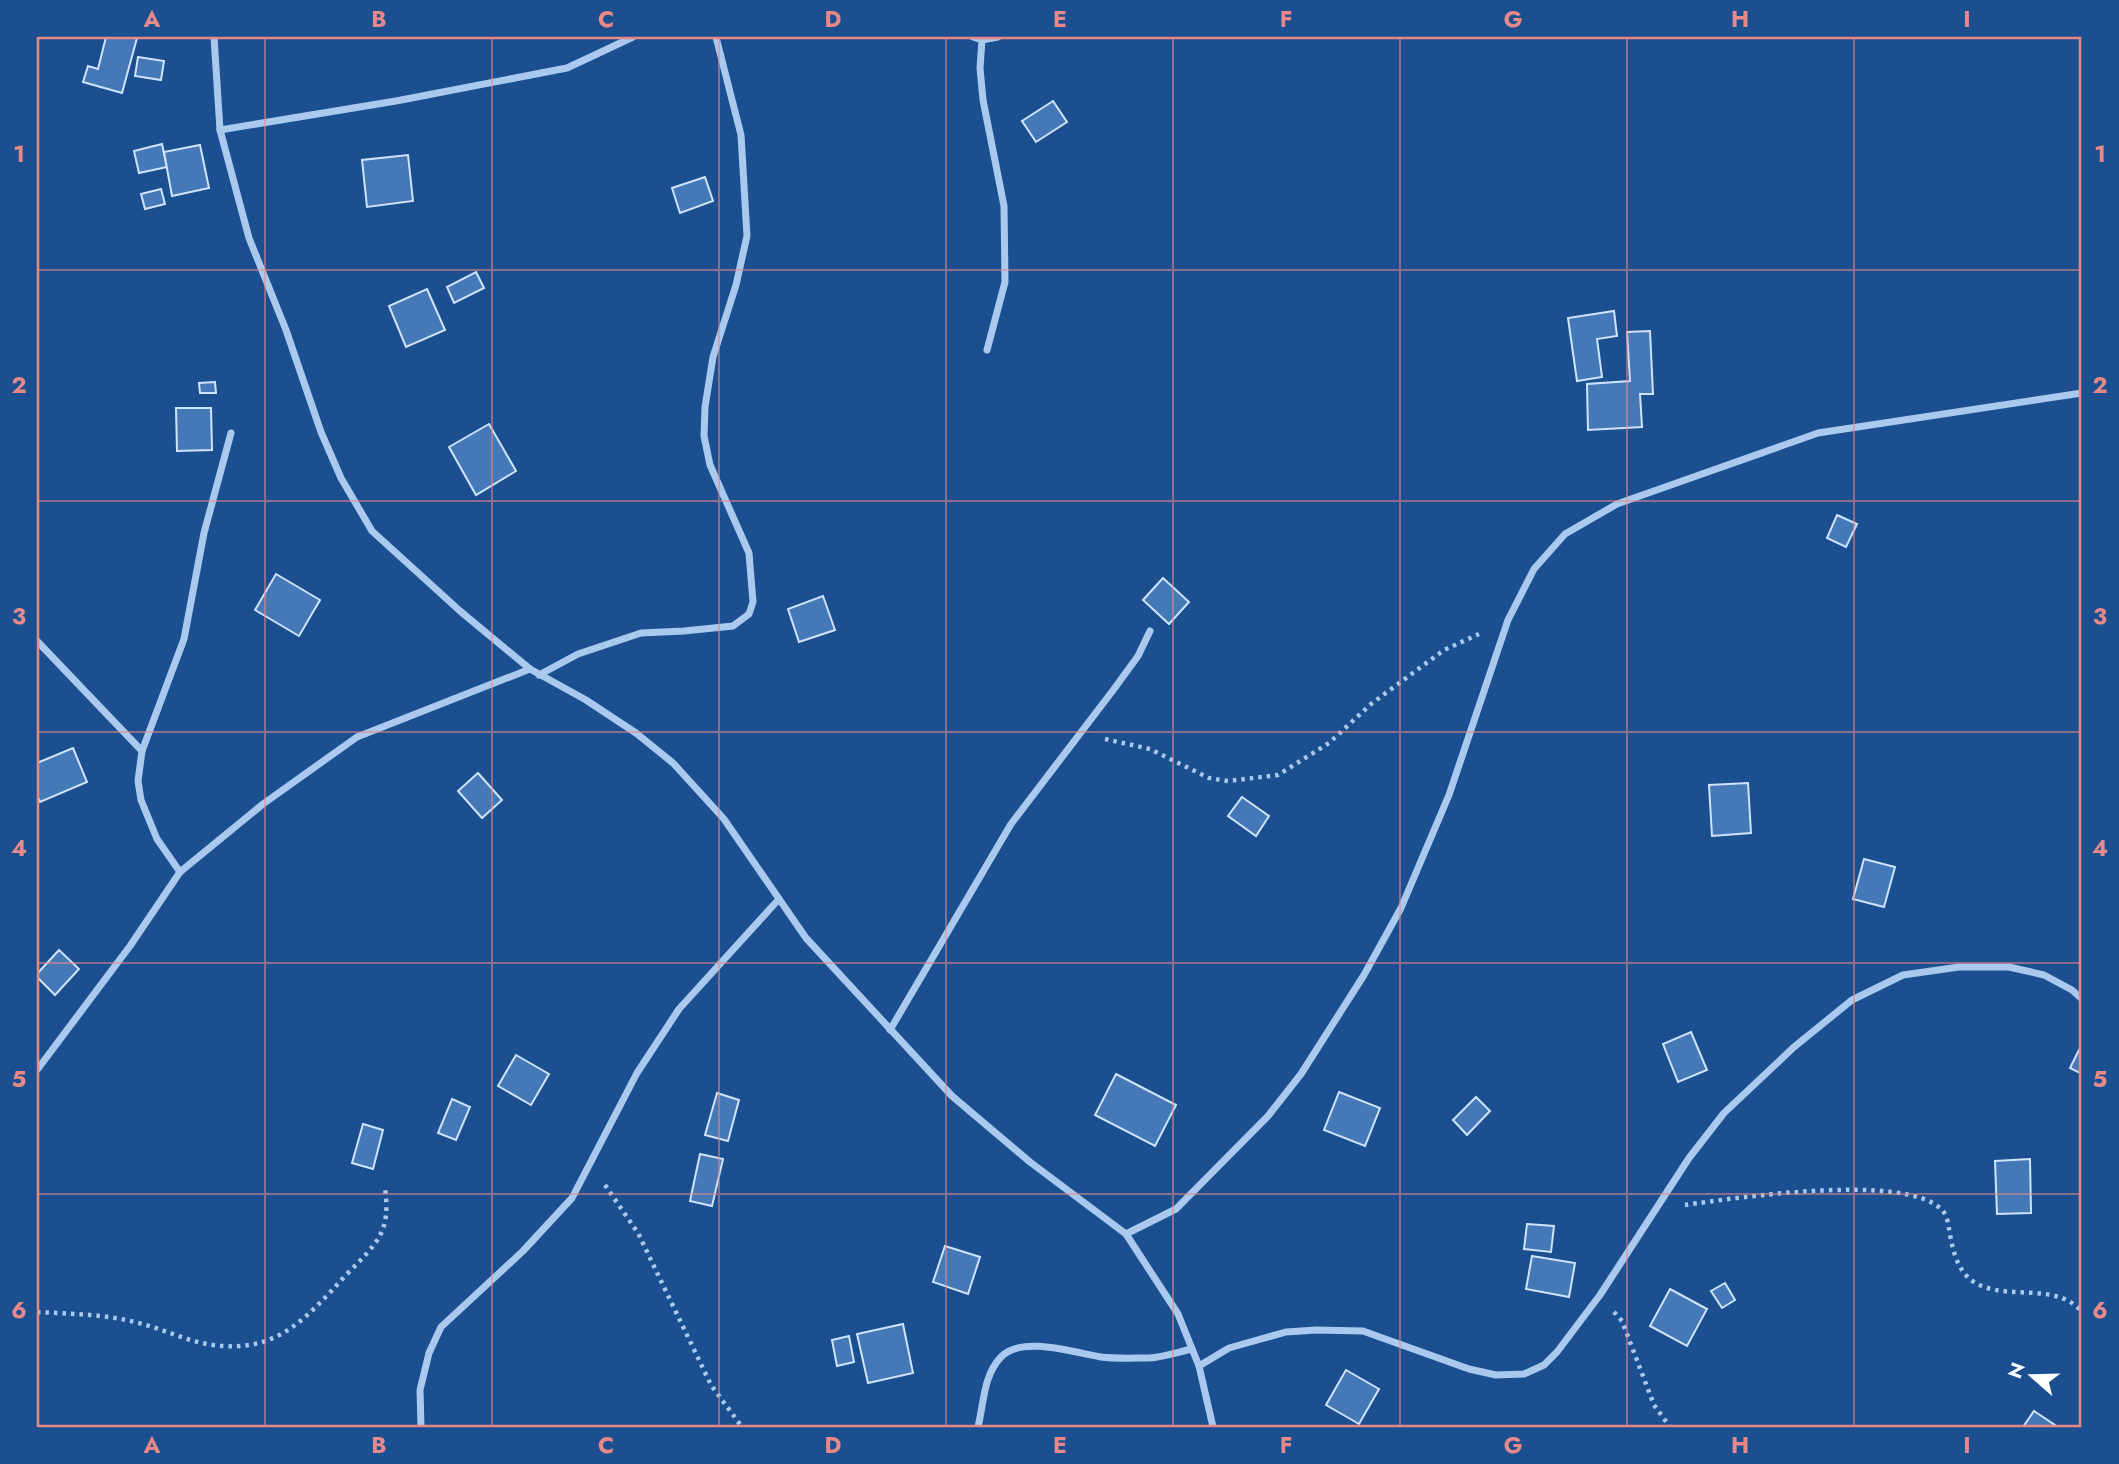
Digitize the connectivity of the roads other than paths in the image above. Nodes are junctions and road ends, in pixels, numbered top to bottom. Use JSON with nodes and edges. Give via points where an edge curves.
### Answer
{"nodes":[{"id":1,"x":214,"y":37,"type":"edge"},
{"id":2,"x":634,"y":37,"type":"edge"},
{"id":3,"x":716,"y":37,"type":"edge"},
{"id":4,"x":973,"y":37,"type":"edge"},
{"id":5,"x":998,"y":37,"type":"edge"},
{"id":6,"x":982,"y":40,"type":"junction"},
{"id":7,"x":220,"y":130,"type":"junction"},
{"id":8,"x":987,"y":350,"type":"dead end"},
{"id":9,"x":2082,"y":393,"type":"edge"},
{"id":10,"x":231,"y":433,"type":"dead end"},
{"id":11,"x":1150,"y":631,"type":"dead end"},
{"id":12,"x":37,"y":641,"type":"edge"},
{"id":13,"x":530,"y":669,"type":"junction"},
{"id":14,"x":539,"y":675,"type":"junction"},
{"id":15,"x":142,"y":751,"type":"junction"},
{"id":16,"x":180,"y":872,"type":"junction"},
{"id":17,"x":779,"y":899,"type":"junction"},
{"id":18,"x":2082,"y":999,"type":"edge"},
{"id":19,"x":890,"y":1030,"type":"junction"},
{"id":20,"x":37,"y":1070,"type":"edge"},
{"id":21,"x":1126,"y":1234,"type":"junction"},
{"id":22,"x":1192,"y":1349,"type":"junction"},
{"id":23,"x":1199,"y":1366,"type":"junction"},
{"id":24,"x":421,"y":1427,"type":"edge"},
{"id":25,"x":978,"y":1427,"type":"edge"},
{"id":26,"x":1213,"y":1427,"type":"edge"}],
"edges":[{"from":1,"to":7,"type":"street"},
{"from":2,"to":7,"type":"street","via":[[567,68]]},
{"from":3,"to":14,"type":"street","via":[[741,135],[747,236],[713,357],[705,436],[710,465],[749,553],[749,614],[733,626],[642,633],[578,654]]},
{"from":4,"to":6,"type":"street"},
{"from":5,"to":6,"type":"street"},
{"from":6,"to":8,"type":"street","via":[[983,100],[1004,206],[1005,282]]},
{"from":7,"to":13,"type":"street","via":[[249,238],[341,478],[372,531]]},
{"from":9,"to":21,"type":"street","via":[[1818,433],[1617,504],[1565,534],[1534,569],[1508,621],[1449,795],[1401,908],[1364,975],[1301,1074],[1268,1116],[1176,1209]]},
{"from":10,"to":15,"type":"street","via":[[204,533],[184,639]]},
{"from":11,"to":19,"type":"street","via":[[1138,656],[1011,824]]},
{"from":12,"to":15,"type":"street"},
{"from":13,"to":14,"type":"street"},
{"from":13,"to":16,"type":"street","via":[[358,737],[263,804]]},
{"from":14,"to":17,"type":"street","via":[[616,719],[673,763],[724,819]]},
{"from":15,"to":16,"type":"street","via":[[141,800],[157,839]]},
{"from":16,"to":20,"type":"street"},
{"from":17,"to":19,"type":"street","via":[[806,938]]},
{"from":17,"to":24,"type":"street","via":[[679,1009],[637,1073],[572,1198],[441,1327],[420,1390]]},
{"from":18,"to":23,"type":"street","via":[[2044,975],[2009,967],[1959,967],[1903,975],[1852,1000],[1724,1113],[1557,1352],[1544,1365],[1524,1374],[1496,1375],[1469,1369],[1363,1331],[1286,1332],[1229,1348]]},
{"from":19,"to":21,"type":"street","via":[[952,1096]]},
{"from":21,"to":22,"type":"street","via":[[1178,1314]]},
{"from":22,"to":23,"type":"street"},
{"from":22,"to":25,"type":"street","via":[[1153,1358],[1022,1347],[1003,1354],[994,1367],[984,1390]]},
{"from":23,"to":26,"type":"street"}]}
